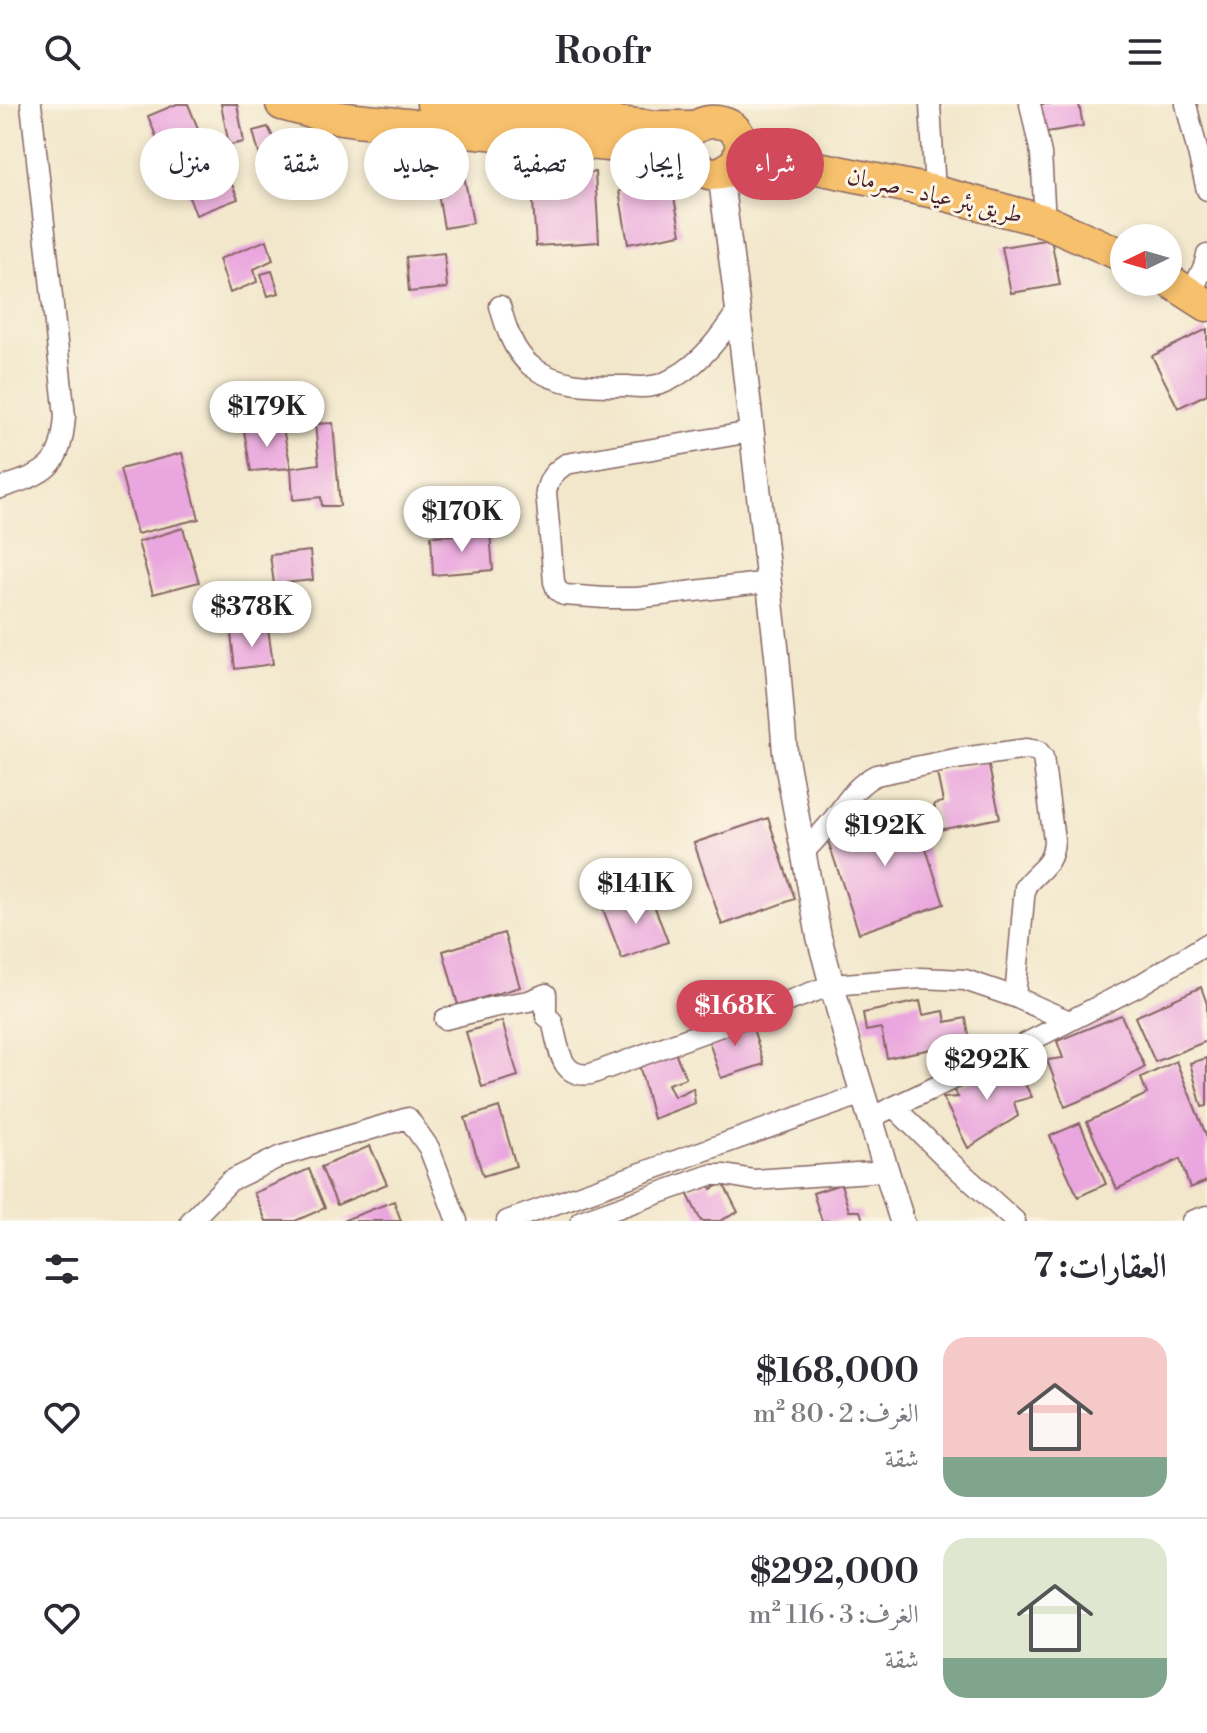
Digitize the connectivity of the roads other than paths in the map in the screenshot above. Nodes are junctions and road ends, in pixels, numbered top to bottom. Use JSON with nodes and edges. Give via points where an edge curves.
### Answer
{"nodes":[{"id":1,"x":31,"y":104,"type":"edge"},
{"id":2,"x":282,"y":104,"type":"edge"},
{"id":3,"x":433,"y":104,"type":"edge"},
{"id":4,"x":930,"y":104,"type":"edge"},
{"id":5,"x":1030,"y":104,"type":"edge"},
{"id":6,"x":1186,"y":104,"type":"edge"},
{"id":7,"x":688,"y":116,"type":"edge"},
{"id":8,"x":721,"y":144,"type":"edge"},
{"id":9,"x":1207,"y":190,"type":"edge"},
{"id":10,"x":935,"y":192,"type":"junction"},
{"id":11,"x":1045,"y":221,"type":"junction"},
{"id":12,"x":1110,"y":250,"type":"edge"},
{"id":13,"x":1207,"y":255,"type":"edge"},
{"id":14,"x":1189,"y":293,"type":"edge"},
{"id":15,"x":500,"y":306,"type":"dead end"},
{"id":16,"x":738,"y":310,"type":"junction"},
{"id":17,"x":751,"y":432,"type":"junction"},
{"id":18,"x":0,"y":488,"type":"edge"},
{"id":19,"x":769,"y":582,"type":"junction"},
{"id":20,"x":804,"y":852,"type":"junction"},
{"id":21,"x":1207,"y":944,"type":"edge"},
{"id":22,"x":832,"y":985,"type":"junction"},
{"id":23,"x":1015,"y":997,"type":"junction"},
{"id":24,"x":445,"y":1019,"type":"dead end"},
{"id":25,"x":1069,"y":1021,"type":"junction"},
{"id":26,"x":863,"y":1094,"type":"junction"},
{"id":27,"x":894,"y":1107,"type":"junction"},
{"id":28,"x":870,"y":1118,"type":"junction"},
{"id":29,"x":886,"y":1171,"type":"junction"},
{"id":30,"x":1207,"y":1216,"type":"edge"},
{"id":31,"x":191,"y":1221,"type":"edge"},
{"id":32,"x":457,"y":1221,"type":"edge"},
{"id":33,"x":507,"y":1221,"type":"edge"},
{"id":34,"x":581,"y":1221,"type":"edge"},
{"id":35,"x":902,"y":1221,"type":"edge"},
{"id":36,"x":1015,"y":1221,"type":"edge"},
{"id":37,"x":1192,"y":1221,"type":"edge"}],
"edges":[{"from":1,"to":18,"type":"street","via":[[65,416],[58,455],[45,471]]},
{"from":2,"to":8,"type":"highway","name":"طريق بئر عياد - صرمان","via":[[356,120],[671,154]]},
{"from":3,"to":7,"type":"highway","via":[[656,127]]},
{"from":4,"to":10,"type":"street"},
{"from":5,"to":11,"type":"street","via":[[1041,154]]},
{"from":6,"to":9,"type":"street"},
{"from":7,"to":8,"type":"highway","via":[[686,155]]},
{"from":8,"to":10,"type":"highway","name":"طريق بئر عياد - صرمان"},
{"from":8,"to":16,"type":"street"},
{"from":10,"to":11,"type":"highway","name":"طريق بئر عياد - صرمان"},
{"from":11,"to":12,"type":"highway","name":"طريق بئر عياد - صرمان"},
{"from":13,"to":14,"type":"street"},
{"from":15,"to":16,"type":"street","via":[[517,351],[532,367],[557,380],[588,386],[651,387],[673,378],[719,339]]},
{"from":16,"to":17,"type":"street"},
{"from":17,"to":19,"type":"street"},
{"from":17,"to":19,"type":"street","via":[[566,464],[554,472],[546,492],[554,582],[564,595],[605,598]]},
{"from":19,"to":20,"type":"street","via":[[785,753]]},
{"from":20,"to":22,"type":"street"},
{"from":20,"to":23,"type":"street","via":[[857,788],[876,775],[955,759],[1038,751],[1043,757],[1054,853],[1025,887]]},
{"from":21,"to":25,"type":"street"},
{"from":22,"to":23,"type":"street","via":[[965,980]]},
{"from":22,"to":24,"type":"street","via":[[581,1076],[565,1066],[546,1016],[546,994]]},
{"from":22,"to":26,"type":"street"},
{"from":23,"to":25,"type":"street"},
{"from":25,"to":27,"type":"street"},
{"from":26,"to":28,"type":"street"},
{"from":26,"to":33,"type":"street"},
{"from":27,"to":28,"type":"street"},
{"from":27,"to":36,"type":"street"},
{"from":28,"to":29,"type":"street"},
{"from":29,"to":34,"type":"street","via":[[754,1180],[710,1175]]},
{"from":29,"to":35,"type":"street"},
{"from":30,"to":37,"type":"street"},
{"from":31,"to":32,"type":"street","via":[[230,1181],[281,1156],[408,1118],[429,1148]]}]}
